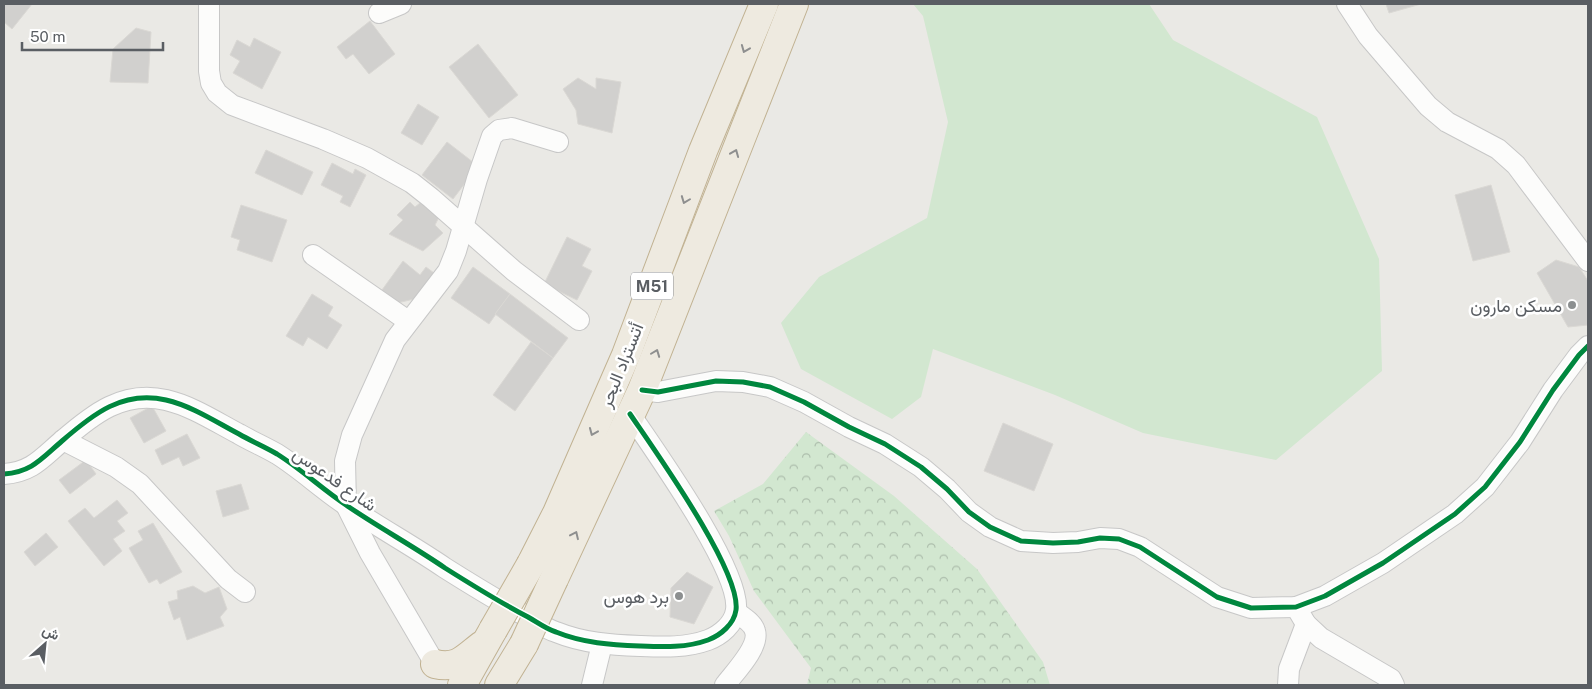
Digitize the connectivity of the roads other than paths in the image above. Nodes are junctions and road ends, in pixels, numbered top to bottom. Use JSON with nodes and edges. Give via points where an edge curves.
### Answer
{"nodes":[{"id":1,"x":209,"y":4,"type":"edge"},
{"id":2,"x":401,"y":4,"type":"edge"},
{"id":3,"x":764,"y":4,"type":"edge"},
{"id":4,"x":794,"y":4,"type":"edge"},
{"id":5,"x":1347,"y":4,"type":"edge"},
{"id":6,"x":379,"y":13,"type":"dead end"},
{"id":7,"x":558,"y":142,"type":"dead end"},
{"id":8,"x":462,"y":226,"type":"junction"},
{"id":9,"x":313,"y":255,"type":"dead end"},
{"id":10,"x":1588,"y":261,"type":"edge"},
{"id":11,"x":579,"y":320,"type":"dead end"},
{"id":12,"x":408,"y":321,"type":"junction"},
{"id":13,"x":1588,"y":346,"type":"edge"},
{"id":14,"x":642,"y":390,"type":"junction"},
{"id":15,"x":630,"y":414,"type":"junction"},
{"id":16,"x":63,"y":440,"type":"junction"},
{"id":17,"x":4,"y":474,"type":"edge"},
{"id":18,"x":346,"y":504,"type":"junction"},
{"id":19,"x":245,"y":592,"type":"dead end"},
{"id":20,"x":1296,"y":607,"type":"junction"},
{"id":21,"x":736,"y":612,"type":"junction"},
{"id":22,"x":1306,"y":624,"type":"junction"},
{"id":23,"x":490,"y":635,"type":"junction"},
{"id":24,"x":602,"y":644,"type":"junction"},
{"id":25,"x":440,"y":675,"type":"edge"},
{"id":26,"x":462,"y":685,"type":"edge"},
{"id":27,"x":499,"y":685,"type":"edge"},
{"id":28,"x":592,"y":685,"type":"edge"},
{"id":29,"x":725,"y":685,"type":"edge"},
{"id":30,"x":1288,"y":685,"type":"edge"},
{"id":31,"x":1394,"y":685,"type":"edge"}],
"edges":[{"from":1,"to":8,"type":"street","via":[[209,71],[217,94],[232,105],[323,139],[390,169],[431,198]]},
{"from":2,"to":6,"type":"street"},
{"from":3,"to":23,"type":"highway","name":"أتستراد البحر","number":"M51","one_way":true,"bridge":true,"via":[[703,151],[626,355],[531,564]]},
{"from":14,"to":4,"type":"highway","name":"أتستراد البحر","number":"M51","one_way":true},
{"from":5,"to":10,"type":"street","via":[[1368,36],[1428,106],[1447,122],[1498,149],[1516,165]]},
{"from":7,"to":8,"type":"street","name":"شارع فدعوس","via":[[512,128],[499,130],[492,136]]},
{"from":8,"to":11,"type":"street","via":[[514,271]]},
{"from":8,"to":12,"type":"street","name":"شارع فدعوس","via":[[448,271]]},
{"from":9,"to":12,"type":"street"},
{"from":12,"to":18,"type":"street","name":"شارع فدعوس","via":[[395,340],[352,435],[345,461]]},
{"from":13,"to":20,"type":"street","via":[[1485,487],[1454,514],[1383,563],[1325,596]]},
{"from":14,"to":15,"type":"highway","name":"أتستراد البحر","number":"M51"},
{"from":14,"to":20,"type":"street","via":[[658,392],[716,381],[770,387],[885,444],[921,467],[990,527],[1021,541],[1053,543],[1120,539],[1140,546],[1217,597],[1252,608]]},
{"from":15,"to":21,"type":"street","via":[[682,491],[724,564],[736,597]]},
{"from":27,"to":15,"type":"highway","name":"أتستراد البحر","number":"M51","one_way":true,"bridge":true,"via":[[524,644]]},
{"from":16,"to":17,"type":"street","name":"شارع فدعوس","via":[[37,464],[17,473]]},
{"from":16,"to":18,"type":"street","name":"شارع فدعوس","via":[[107,406],[122,400],[144,397],[166,400],[186,406],[277,454]]},
{"from":16,"to":19,"type":"street","via":[[116,467],[140,484],[228,579]]},
{"from":18,"to":24,"type":"street","name":"شارع فدعوس","via":[[488,596],[554,632]]},
{"from":18,"to":25,"type":"street","name":"شارع فدعوس","via":[[370,553]]},
{"from":20,"to":22,"type":"street"},
{"from":21,"to":24,"type":"street","name":"شارع فدعوس","via":[[716,637],[697,644],[675,647]]},
{"from":21,"to":29,"type":"street","via":[[755,630],[756,640]]},
{"from":22,"to":30,"type":"street","via":[[1289,669]]},
{"from":22,"to":31,"type":"street","via":[[1321,638],[1391,679]]},
{"from":23,"to":25,"type":"highway"},
{"from":23,"to":26,"type":"highway","name":"أتستراد البحر","number":"M51"},
{"from":24,"to":28,"type":"street"}]}
